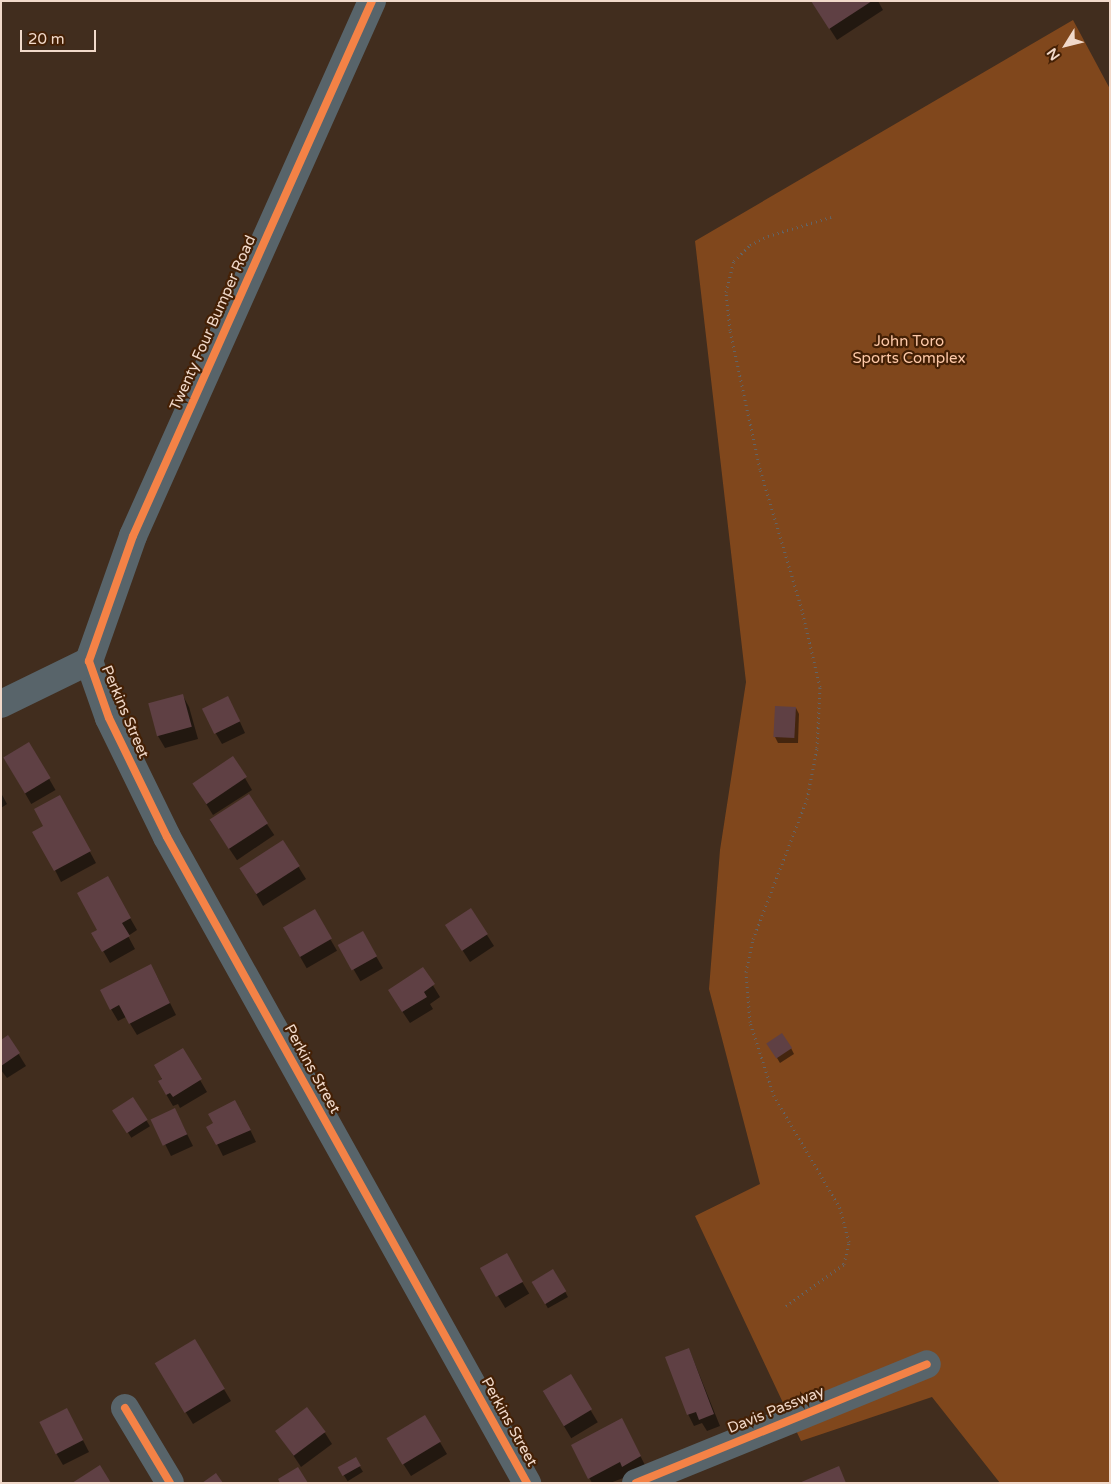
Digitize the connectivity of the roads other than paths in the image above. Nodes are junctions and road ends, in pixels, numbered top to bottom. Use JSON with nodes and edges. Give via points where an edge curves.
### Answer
{"nodes":[{"id":1,"x":372,"y":1,"type":"edge"},
{"id":2,"x":89,"y":660,"type":"junction"},
{"id":3,"x":1,"y":704,"type":"edge"},
{"id":4,"x":927,"y":1364,"type":"dead end"},
{"id":5,"x":125,"y":1408,"type":"dead end"},
{"id":6,"x":170,"y":1483,"type":"edge"},
{"id":7,"x":527,"y":1483,"type":"edge"},
{"id":8,"x":636,"y":1483,"type":"edge"}],
"edges":[{"from":1,"to":2,"type":"street","name":"Twenty Four Bumper Road","via":[[133,536]]},
{"from":2,"to":3,"type":"street"},
{"from":2,"to":7,"type":"street","name":"Perkins Street","via":[[109,718],[167,837]]},
{"from":4,"to":8,"type":"street","name":"Davis Passway"},
{"from":5,"to":6,"type":"street"}]}
